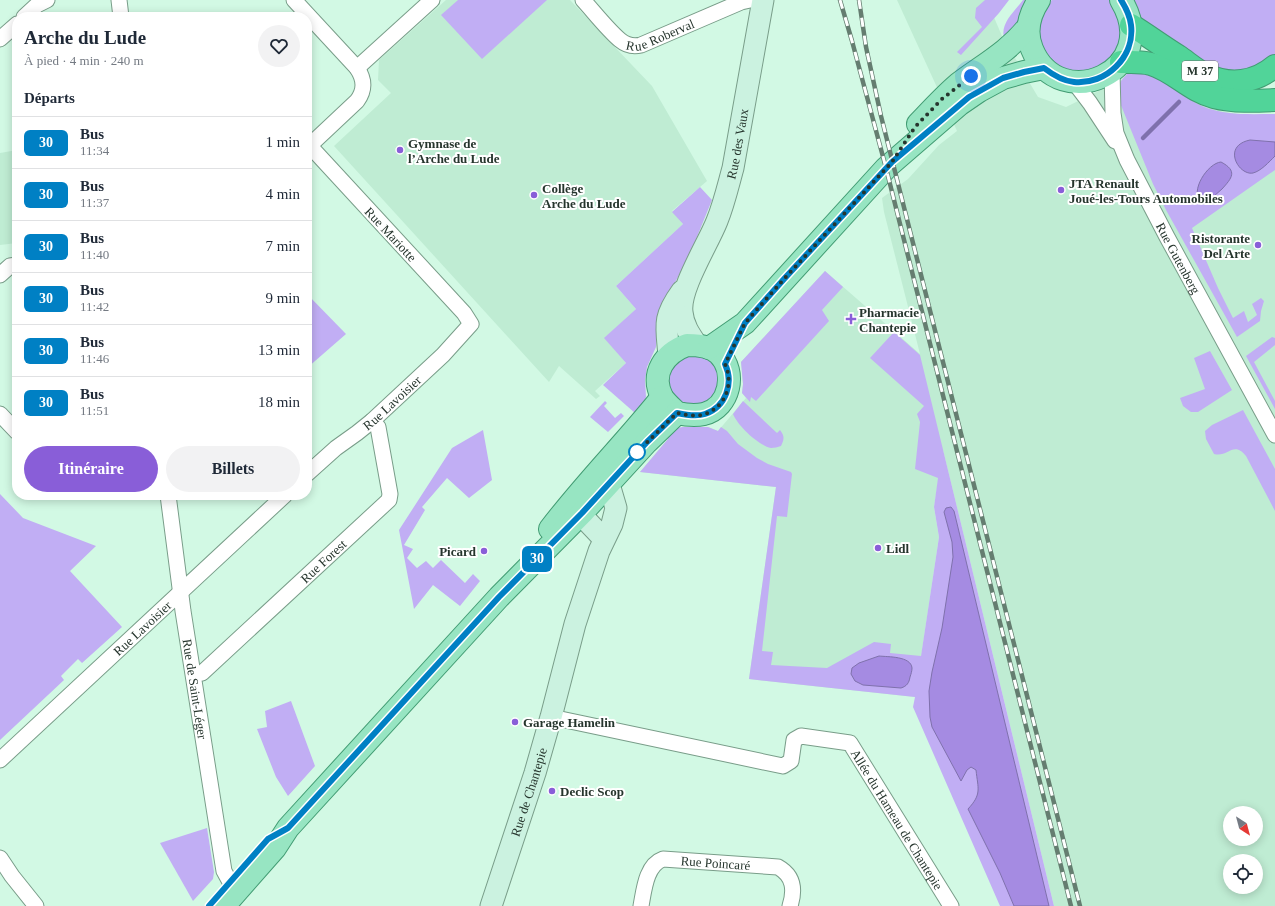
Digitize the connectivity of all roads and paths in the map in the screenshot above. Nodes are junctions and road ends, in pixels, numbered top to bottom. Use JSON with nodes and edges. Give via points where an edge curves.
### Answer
{"nodes":[{"id":1,"x":47,"y":0,"type":"edge"},
{"id":2,"x":119,"y":0,"type":"edge"},
{"id":3,"x":294,"y":0,"type":"edge"},
{"id":4,"x":432,"y":0,"type":"edge"},
{"id":5,"x":583,"y":0,"type":"edge"},
{"id":6,"x":750,"y":0,"type":"edge"},
{"id":7,"x":764,"y":0,"type":"edge"},
{"id":8,"x":1039,"y":0,"type":"edge"},
{"id":9,"x":1121,"y":0,"type":"edge"},
{"id":10,"x":29,"y":12,"type":"edge"},
{"id":11,"x":120,"y":12,"type":"edge"},
{"id":12,"x":305,"y":12,"type":"edge"},
{"id":13,"x":312,"y":19,"type":"edge"},
{"id":14,"x":1131,"y":25,"type":"junction"},
{"id":15,"x":1028,"y":27,"type":"junction"},
{"id":16,"x":12,"y":28,"type":"edge"},
{"id":17,"x":0,"y":39,"type":"edge"},
{"id":18,"x":1275,"y":66,"type":"edge"},
{"id":19,"x":1116,"y":67,"type":"junction"},
{"id":20,"x":357,"y":68,"type":"junction"},
{"id":21,"x":1044,"y":68,"type":"junction"},
{"id":22,"x":1074,"y":82,"type":"junction"},
{"id":23,"x":1275,"y":100,"type":"edge"},
{"id":24,"x":312,"y":142,"type":"edge"},
{"id":25,"x":312,"y":150,"type":"edge"},
{"id":26,"x":1127,"y":160,"type":"junction"},
{"id":27,"x":892,"y":162,"type":"junction"},
{"id":28,"x":689,"y":281,"type":"junction"},
{"id":29,"x":745,"y":323,"type":"junction"},
{"id":30,"x":471,"y":324,"type":"joint"},
{"id":31,"x":703,"y":346,"type":"junction"},
{"id":32,"x":669,"y":355,"type":"junction"},
{"id":33,"x":725,"y":364,"type":"junction"},
{"id":34,"x":662,"y":397,"type":"junction"},
{"id":35,"x":677,"y":413,"type":"junction"},
{"id":36,"x":0,"y":414,"type":"edge"},
{"id":37,"x":372,"y":421,"type":"junction"},
{"id":38,"x":12,"y":427,"type":"edge"},
{"id":39,"x":1275,"y":435,"type":"edge"},
{"id":40,"x":312,"y":470,"type":"edge"},
{"id":41,"x":607,"y":485,"type":"junction"},
{"id":42,"x":279,"y":500,"type":"edge"},
{"id":43,"x":169,"y":501,"type":"edge"},
{"id":44,"x":580,"y":504,"type":"junction"},
{"id":45,"x":604,"y":539,"type":"junction"},
{"id":46,"x":181,"y":592,"type":"junction"},
{"id":47,"x":194,"y":674,"type":"junction"},
{"id":48,"x":551,"y":717,"type":"junction"},
{"id":49,"x":0,"y":760,"type":"edge"},
{"id":50,"x":288,"y":828,"type":"junction"},
{"id":51,"x":0,"y":858,"type":"edge"},
{"id":52,"x":230,"y":882,"type":"junction"},
{"id":53,"x":496,"y":905,"type":"edge"},
{"id":54,"x":36,"y":906,"type":"edge"},
{"id":55,"x":209,"y":906,"type":"edge"},
{"id":56,"x":224,"y":906,"type":"edge"},
{"id":57,"x":640,"y":906,"type":"edge"},
{"id":58,"x":790,"y":906,"type":"edge"},
{"id":59,"x":951,"y":906,"type":"edge"}],
"edges":[{"from":1,"to":10,"type":"street"},
{"from":2,"to":11,"type":"street"},
{"from":3,"to":12,"type":"street"},
{"from":4,"to":20,"type":"street"},
{"from":5,"to":6,"type":"street","name":"Rue Roberval","via":[[620,40],[636,46]]},
{"from":7,"to":28,"type":"street","name":"Rue des Vaux","via":[[733,168],[717,221]]},
{"from":8,"to":15,"type":"main road"},
{"from":9,"to":14,"type":"main road","via":[[1128,11]]},
{"from":13,"to":20,"type":"street"},
{"from":14,"to":18,"type":"highway","number":"M 37","via":[[1205,74],[1220,80],[1238,82],[1254,79]]},
{"from":14,"to":19,"type":"main road","via":[[1127,51]]},
{"from":15,"to":21,"type":"main road","via":[[1029,42]]},
{"from":15,"to":27,"type":"main road","via":[[1009,48],[942,99],[915,127]]},
{"from":16,"to":17,"type":"street"},
{"from":19,"to":22,"type":"main road","via":[[1102,78]]},
{"from":19,"to":23,"type":"highway","number":"M 37","via":[[1150,63],[1213,97],[1237,101]]},
{"from":19,"to":26,"type":"street","name":"Rue Gutenberg","via":[[1113,113],[1116,133]]},
{"from":20,"to":24,"type":"street","via":[[363,79],[361,95]]},
{"from":21,"to":22,"type":"main road","via":[[1058,78]]},
{"from":21,"to":27,"type":"main road","via":[[1003,78],[969,97]]},
{"from":22,"to":26,"type":"street"},
{"from":25,"to":30,"type":"street","name":"Rue Mariotte","via":[[464,313]]},
{"from":26,"to":39,"type":"street","name":"Rue Gutenberg"},
{"from":27,"to":29,"type":"main road"},
{"from":28,"to":31,"type":"street","name":"Rue des Vaux","via":[[683,299],[684,325],[690,335]]},
{"from":28,"to":32,"type":"street","name":"Rue des Vaux","via":[[675,300],[666,320]]},
{"from":29,"to":31,"type":"main road"},
{"from":29,"to":33,"type":"main road"},
{"from":30,"to":37,"type":"street","name":"Rue Lavoisier","via":[[443,355]]},
{"from":31,"to":32,"type":"main road","via":[[687,345]]},
{"from":31,"to":33,"type":"main road","via":[[719,354]]},
{"from":32,"to":34,"type":"main road","via":[[658,375]]},
{"from":33,"to":35,"type":"main road","via":[[730,381],[728,392],[722,402],[706,414],[696,416]]},
{"from":34,"to":35,"type":"main road"},
{"from":34,"to":44,"type":"main road"},
{"from":35,"to":41,"type":"main road"},
{"from":36,"to":38,"type":"street"},
{"from":37,"to":40,"type":"street","name":"Rue Lavoisier"},
{"from":37,"to":47,"type":"street","name":"Rue Forest","via":[[378,427],[389,500],[202,673]]},
{"from":41,"to":44,"type":"main road"},
{"from":41,"to":45,"type":"street","name":"Rue de Chantepie","via":[[616,508],[612,524]]},
{"from":42,"to":46,"type":"street","name":"Rue Lavoisier"},
{"from":43,"to":46,"type":"street","name":"Rue de Saint-Léger"},
{"from":44,"to":45,"type":"street","via":[[584,519]]},
{"from":44,"to":50,"type":"main road","via":[[559,518],[499,597]]},
{"from":45,"to":48,"type":"street","name":"Rue de Chantepie","via":[[575,624]]},
{"from":46,"to":47,"type":"street","name":"Rue de Saint-Léger"},
{"from":46,"to":49,"type":"street","name":"Rue Lavoisier"},
{"from":47,"to":52,"type":"street","name":"Rue de Saint-Léger","via":[[224,871]]},
{"from":48,"to":53,"type":"street","name":"Rue de Chantepie"},
{"from":48,"to":59,"type":"street","name":"Allée du Hameau de Chantepie","via":[[783,766],[790,761],[794,740],[801,736],[850,743]]},
{"from":50,"to":52,"type":"main road","via":[[268,839]]},
{"from":50,"to":56,"type":"main road","via":[[275,848]]},
{"from":51,"to":54,"type":"street"},
{"from":52,"to":55,"type":"main road"},
{"from":57,"to":58,"type":"street","name":"Rue Poincaré","via":[[648,875],[658,861],[664,859],[778,867],[788,875],[793,888]]}]}
